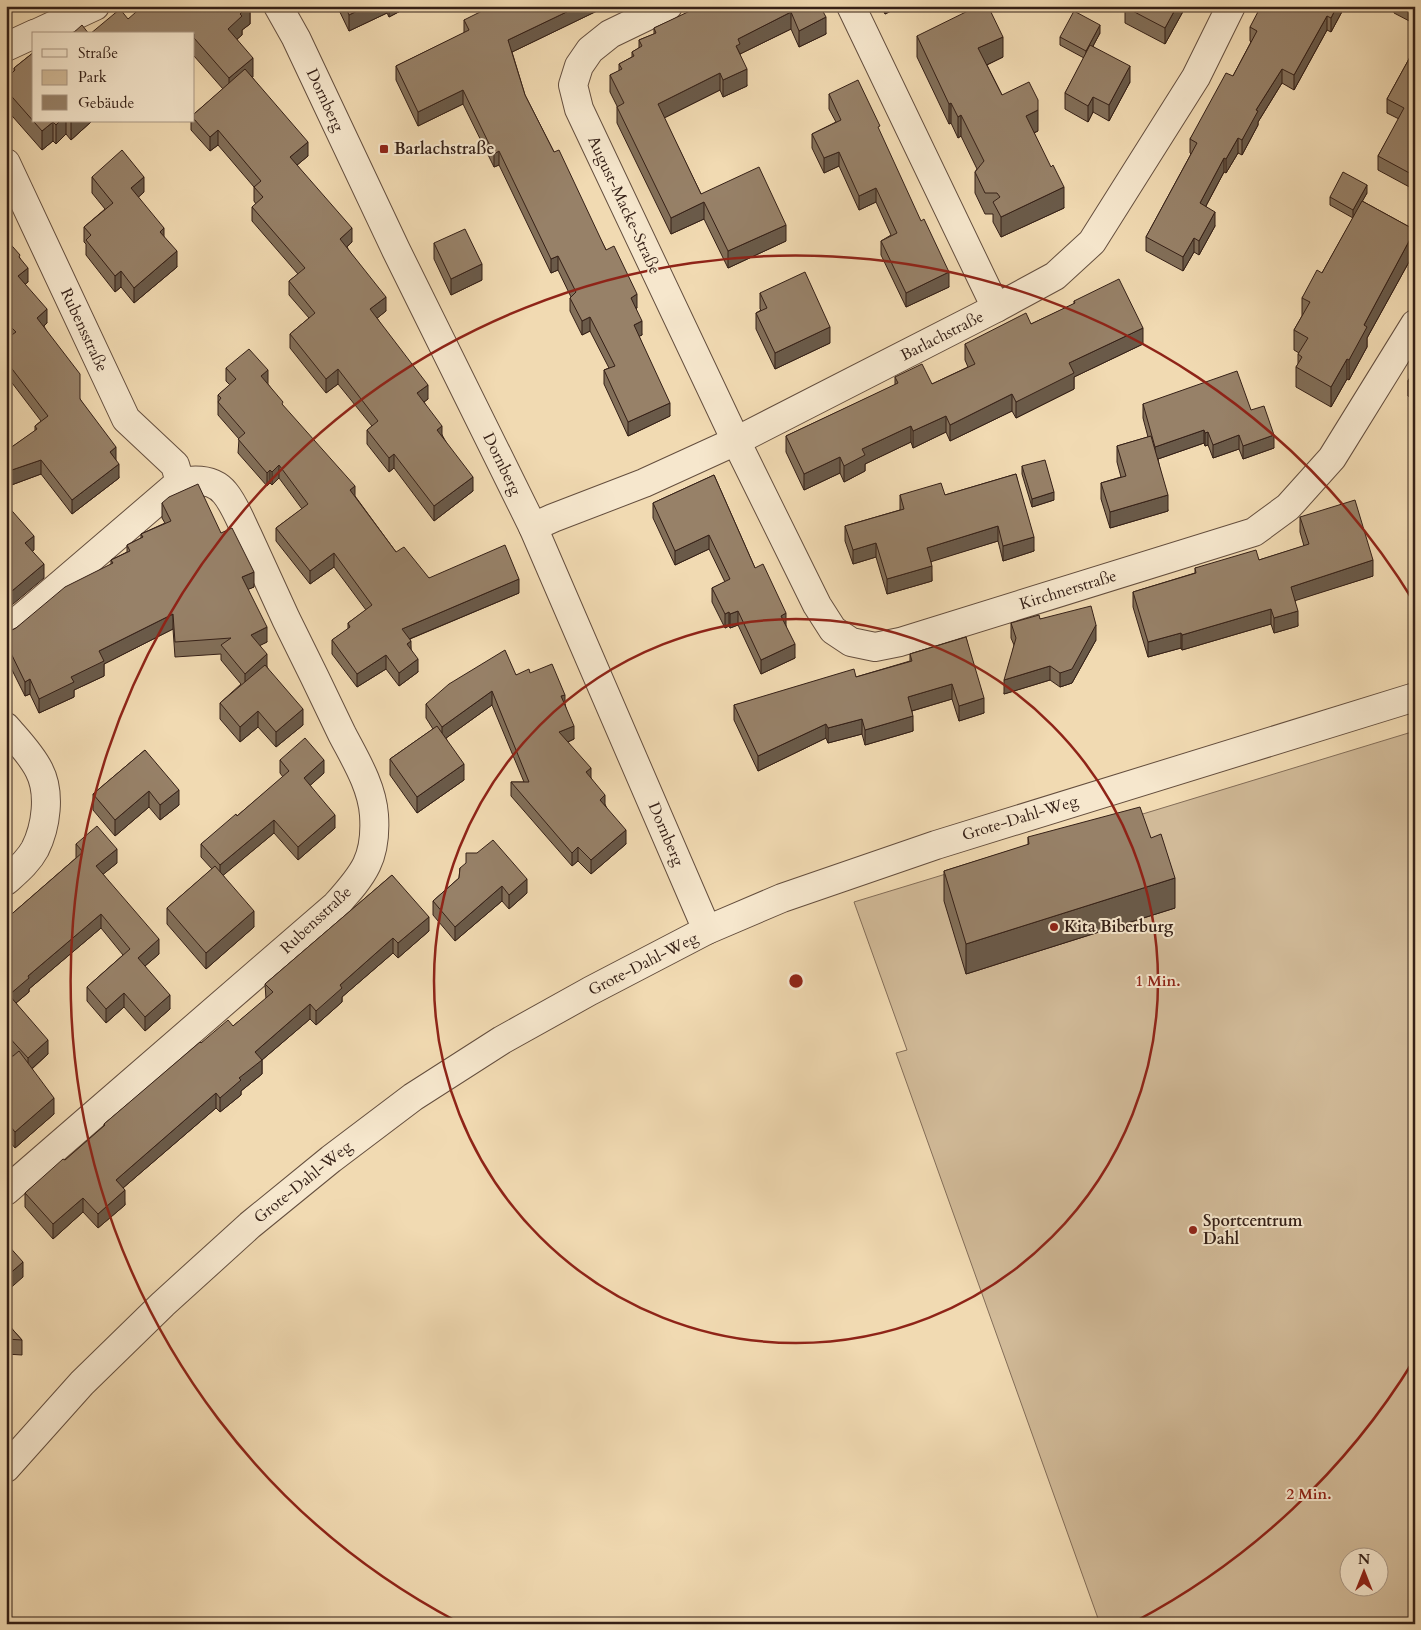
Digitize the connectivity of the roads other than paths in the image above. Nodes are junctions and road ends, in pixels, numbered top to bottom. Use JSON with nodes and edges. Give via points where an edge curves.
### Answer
{"nodes":[{"id":1,"x":95,"y":6,"type":"edge"},
{"id":2,"x":278,"y":6,"type":"edge"},
{"id":3,"x":668,"y":6,"type":"edge"},
{"id":4,"x":851,"y":6,"type":"edge"},
{"id":5,"x":1231,"y":6,"type":"edge"},
{"id":6,"x":38,"y":32,"type":"edge"},
{"id":7,"x":32,"y":35,"type":"edge"},
{"id":8,"x":6,"y":47,"type":"edge"},
{"id":9,"x":6,"y":163,"type":"edge"},
{"id":10,"x":996,"y":308,"type":"junction"},
{"id":11,"x":1415,"y":324,"type":"edge"},
{"id":12,"x":736,"y":442,"type":"junction"},
{"id":13,"x":180,"y":482,"type":"junction"},
{"id":14,"x":533,"y":527,"type":"junction"},
{"id":15,"x":6,"y":631,"type":"edge"},
{"id":16,"x":1415,"y":697,"type":"edge"},
{"id":17,"x":6,"y":727,"type":"edge"},
{"id":18,"x":6,"y":881,"type":"edge"},
{"id":19,"x":707,"y":930,"type":"junction"},
{"id":20,"x":6,"y":1191,"type":"edge"},
{"id":21,"x":6,"y":1468,"type":"edge"}],
"edges":[{"from":1,"to":6,"type":"street"},
{"from":2,"to":14,"type":"street","name":"Dornberg"},
{"from":3,"to":12,"type":"street","name":"August-Macke-Straße","via":[[610,34],[590,50],[579,66],[573,85],[579,109]]},
{"from":4,"to":10,"type":"street"},
{"from":5,"to":10,"type":"street","name":"Barlachstraße","via":[[1196,76],[1092,242],[1055,276]]},
{"from":7,"to":8,"type":"street"},
{"from":9,"to":13,"type":"street","name":"Rubensstraße","via":[[126,419],[175,465]]},
{"from":10,"to":12,"type":"street","name":"Barlachstraße"},
{"from":11,"to":12,"type":"street","name":"Kirchnerstraße","via":[[1332,458],[1288,507],[1254,532],[875,647],[851,642],[834,630],[818,605]]},
{"from":12,"to":14,"type":"street","name":"Barlachstraße"},
{"from":13,"to":15,"type":"street"},
{"from":13,"to":20,"type":"street","name":"Rubensstraße","via":[[209,481],[225,492],[237,514],[372,799],[373,848],[367,867],[336,905]]},
{"from":14,"to":19,"type":"street","name":"Dornberg"},
{"from":16,"to":19,"type":"street","name":"Grote-Dahl-Weg","via":[[936,845],[782,898]]},
{"from":17,"to":18,"type":"street","via":[[40,772],[46,808],[35,850]]},
{"from":19,"to":21,"type":"street","name":"Grote-Dahl-Weg","via":[[502,1040],[412,1097],[331,1159],[250,1225],[163,1304],[82,1384]]}]}
